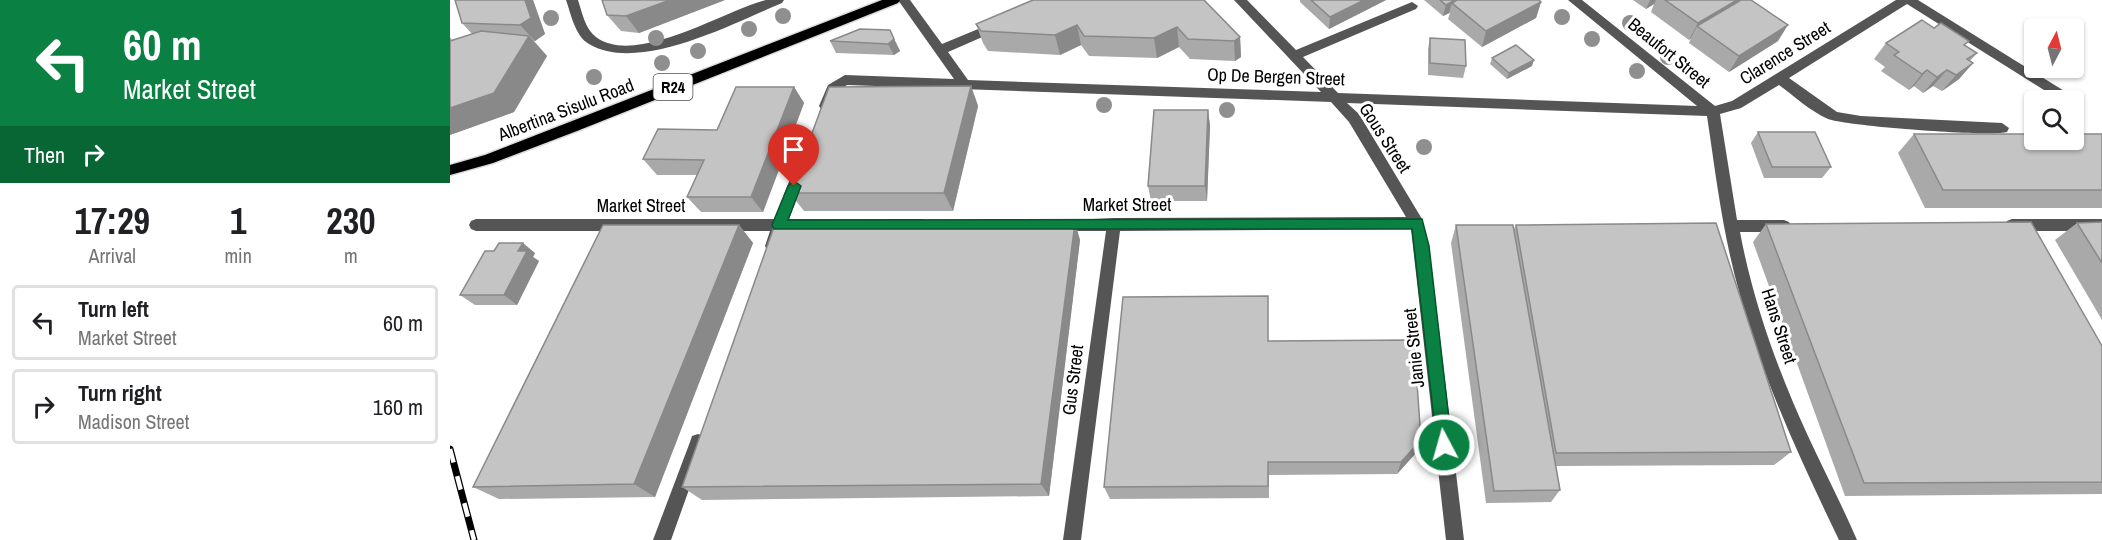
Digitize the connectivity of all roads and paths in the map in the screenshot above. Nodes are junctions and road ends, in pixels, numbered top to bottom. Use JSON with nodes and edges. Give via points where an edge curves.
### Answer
{"nodes":[{"id":1,"x":572,"y":0,"type":"edge"},
{"id":2,"x":778,"y":0,"type":"edge"},
{"id":3,"x":894,"y":0,"type":"edge"},
{"id":4,"x":904,"y":0,"type":"edge"},
{"id":5,"x":1240,"y":0,"type":"edge"},
{"id":6,"x":1574,"y":0,"type":"edge"},
{"id":7,"x":1907,"y":0,"type":"edge"},
{"id":8,"x":1412,"y":6,"type":"dead end"},
{"id":9,"x":1015,"y":18,"type":"edge"},
{"id":10,"x":941,"y":50,"type":"junction"},
{"id":11,"x":1294,"y":56,"type":"junction"},
{"id":12,"x":1779,"y":78,"type":"junction"},
{"id":13,"x":964,"y":84,"type":"junction"},
{"id":14,"x":2053,"y":90,"type":"edge"},
{"id":15,"x":1336,"y":98,"type":"junction"},
{"id":16,"x":1713,"y":111,"type":"junction"},
{"id":17,"x":820,"y":120,"type":"edge"},
{"id":18,"x":2002,"y":128,"type":"dead end"},
{"id":19,"x":804,"y":162,"type":"edge"},
{"id":20,"x":450,"y":170,"type":"edge"},
{"id":21,"x":1417,"y":223,"type":"junction"},
{"id":22,"x":476,"y":225,"type":"dead end"},
{"id":23,"x":779,"y":225,"type":"junction"},
{"id":24,"x":934,"y":225,"type":"edge"},
{"id":25,"x":1042,"y":225,"type":"edge"},
{"id":26,"x":1114,"y":225,"type":"junction"},
{"id":27,"x":1998,"y":225,"type":"edge"},
{"id":28,"x":2021,"y":225,"type":"junction"},
{"id":29,"x":2102,"y":225,"type":"edge"},
{"id":30,"x":1732,"y":226,"type":"junction"},
{"id":31,"x":1801,"y":226,"type":"edge"},
{"id":32,"x":2032,"y":245,"type":"edge"},
{"id":33,"x":766,"y":259,"type":"edge"},
{"id":34,"x":704,"y":428,"type":"edge"},
{"id":35,"x":662,"y":540,"type":"edge"},
{"id":36,"x":1072,"y":540,"type":"edge"},
{"id":37,"x":1455,"y":540,"type":"edge"},
{"id":38,"x":1848,"y":540,"type":"edge"}],
"edges":[{"from":1,"to":2,"type":"street","via":[[584,32],[592,40],[603,45],[642,48],[679,39]]},
{"from":3,"to":20,"type":"main road","name":"Albertina Sisulu Road","number":"R24","via":[[572,127]]},
{"from":4,"to":10,"type":"street"},
{"from":5,"to":11,"type":"street","name":"Gous Street"},
{"from":6,"to":16,"type":"street","name":"Beaufort Street"},
{"from":7,"to":12,"type":"street","name":"Clarence Street"},
{"from":7,"to":14,"type":"street"},
{"from":8,"to":11,"type":"street"},
{"from":9,"to":10,"type":"street"},
{"from":10,"to":13,"type":"street"},
{"from":11,"to":15,"type":"street","name":"Gous Street"},
{"from":12,"to":16,"type":"street","name":"Clarence Street","via":[[1736,105]]},
{"from":12,"to":18,"type":"street","via":[[1834,116],[1861,121]]},
{"from":13,"to":15,"type":"street","name":"Op De Bergen Street"},
{"from":13,"to":17,"type":"street","name":"Op De Bergen Street","via":[[845,80],[832,88]]},
{"from":15,"to":16,"type":"street","name":"Op De Bergen Street"},
{"from":15,"to":21,"type":"street","name":"Gous Street","via":[[1354,118]]},
{"from":16,"to":30,"type":"street","name":"Hans Street"},
{"from":19,"to":23,"type":"street"},
{"from":21,"to":26,"type":"street","name":"Market Street"},
{"from":21,"to":37,"type":"street","name":"Janie Street"},
{"from":22,"to":23,"type":"street","name":"Market Street"},
{"from":23,"to":24,"type":"street","name":"Market Street"},
{"from":23,"to":33,"type":"street"},
{"from":25,"to":26,"type":"street","name":"Market Street"},
{"from":26,"to":36,"type":"street","name":"Gus Street"},
{"from":27,"to":28,"type":"street"},
{"from":28,"to":29,"type":"street"},
{"from":28,"to":32,"type":"street"},
{"from":30,"to":31,"type":"street"},
{"from":30,"to":38,"type":"street","name":"Hans Street","via":[[1750,305],[1778,386]]},
{"from":34,"to":35,"type":"street"}]}
